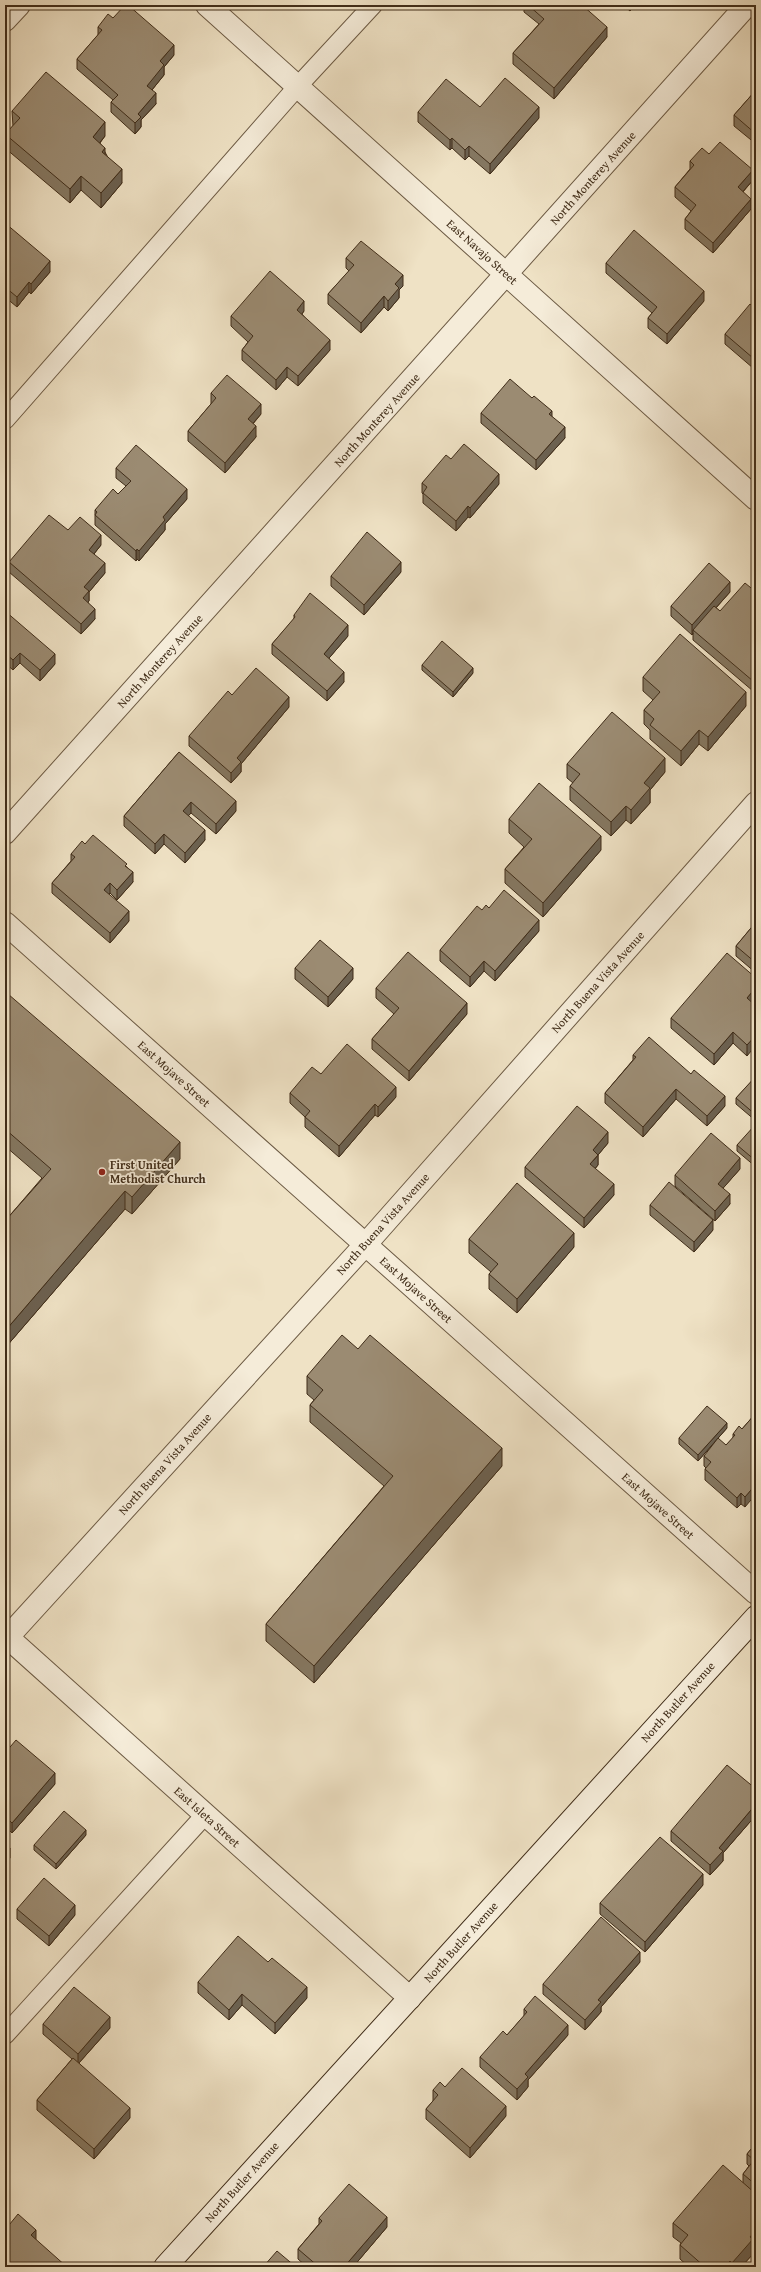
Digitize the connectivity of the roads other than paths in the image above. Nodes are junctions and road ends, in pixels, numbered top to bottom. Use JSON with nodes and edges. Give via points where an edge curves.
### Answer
{"nodes":[{"id":1,"x":19,"y":5,"type":"edge"},
{"id":2,"x":208,"y":5,"type":"edge"},
{"id":3,"x":373,"y":5,"type":"edge"},
{"id":4,"x":747,"y":5,"type":"edge"},
{"id":5,"x":5,"y":20,"type":"edge"},
{"id":6,"x":298,"y":86,"type":"junction"},
{"id":7,"x":507,"y":274,"type":"junction"},
{"id":8,"x":5,"y":420,"type":"edge"},
{"id":9,"x":756,"y":499,"type":"edge"},
{"id":10,"x":756,"y":803,"type":"edge"},
{"id":11,"x":5,"y":834,"type":"edge"},
{"id":12,"x":5,"y":923,"type":"edge"},
{"id":13,"x":365,"y":1244,"type":"junction"},
{"id":14,"x":756,"y":1593,"type":"edge"},
{"id":15,"x":756,"y":1617,"type":"edge"},
{"id":16,"x":6,"y":1638,"type":"edge"},
{"id":17,"x":205,"y":1815,"type":"junction"},
{"id":18,"x":410,"y":1998,"type":"junction"},
{"id":19,"x":5,"y":2034,"type":"edge"},
{"id":20,"x":165,"y":2267,"type":"edge"}],
"edges":[{"from":1,"to":5,"type":"street"},
{"from":2,"to":6,"type":"street","name":"East Navajo Street"},
{"from":3,"to":6,"type":"lane"},
{"from":4,"to":7,"type":"street","name":"North Monterey Avenue"},
{"from":6,"to":7,"type":"street","name":"East Navajo Street"},
{"from":6,"to":8,"type":"lane"},
{"from":7,"to":9,"type":"street","name":"East Navajo Street"},
{"from":7,"to":11,"type":"street","name":"North Monterey Avenue"},
{"from":10,"to":13,"type":"street","name":"North Buena Vista Avenue"},
{"from":12,"to":13,"type":"street","name":"East Mojave Street"},
{"from":13,"to":14,"type":"street","name":"East Mojave Street"},
{"from":13,"to":16,"type":"street","name":"North Buena Vista Avenue"},
{"from":15,"to":18,"type":"street","name":"North Butler Avenue"},
{"from":16,"to":17,"type":"street","name":"East Isleta Street"},
{"from":17,"to":18,"type":"street","name":"East Isleta Street"},
{"from":17,"to":19,"type":"lane"},
{"from":18,"to":20,"type":"street","name":"North Butler Avenue"}]}
